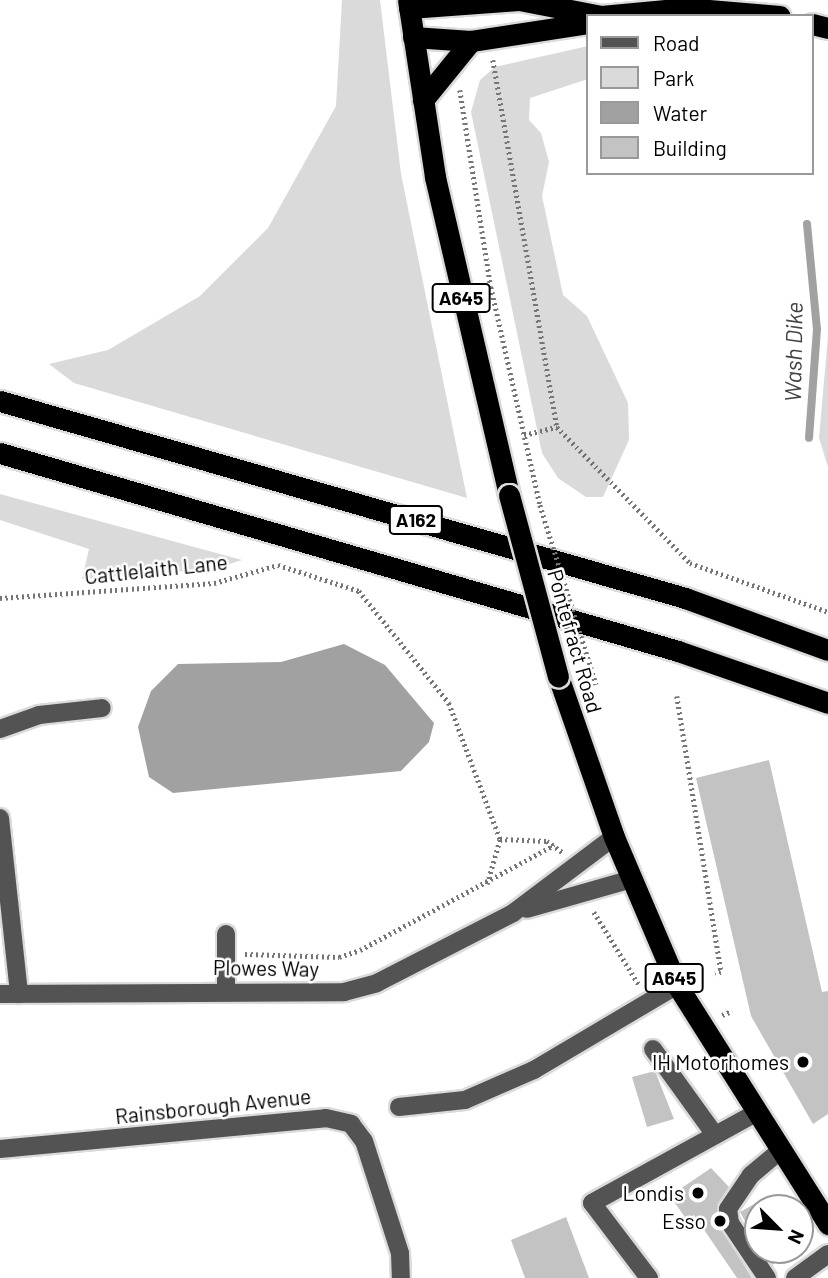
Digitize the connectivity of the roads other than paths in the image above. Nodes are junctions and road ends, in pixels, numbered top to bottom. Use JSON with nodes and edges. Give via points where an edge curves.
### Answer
{"nodes":[{"id":1,"x":519,"y":0,"type":"edge"},
{"id":2,"x":591,"y":14,"type":"edge"},
{"id":3,"x":622,"y":14,"type":"edge"},
{"id":4,"x":756,"y":14,"type":"edge"},
{"id":5,"x":410,"y":16,"type":"edge"},
{"id":6,"x":586,"y":23,"type":"edge"},
{"id":7,"x":478,"y":48,"type":"junction"},
{"id":8,"x":423,"y":100,"type":"junction"},
{"id":9,"x":0,"y":401,"type":"edge"},
{"id":10,"x":0,"y":453,"type":"edge"},
{"id":11,"x":828,"y":650,"type":"edge"},
{"id":12,"x":828,"y":703,"type":"edge"},
{"id":13,"x":102,"y":708,"type":"dead end"},
{"id":14,"x":0,"y":729,"type":"edge"},
{"id":15,"x":0,"y":818,"type":"edge"},
{"id":16,"x":614,"y":837,"type":"junction"},
{"id":17,"x":632,"y":879,"type":"junction"},
{"id":18,"x":513,"y":913,"type":"junction"},
{"id":19,"x":226,"y":934,"type":"dead end"},
{"id":20,"x":677,"y":985,"type":"junction"},
{"id":21,"x":226,"y":990,"type":"junction"},
{"id":22,"x":0,"y":994,"type":"edge"},
{"id":23,"x":19,"y":994,"type":"junction"},
{"id":24,"x":653,"y":1049,"type":"dead end"},
{"id":25,"x":399,"y":1107,"type":"dead end"},
{"id":26,"x":756,"y":1113,"type":"junction"},
{"id":27,"x":716,"y":1135,"type":"junction"},
{"id":28,"x":0,"y":1149,"type":"edge"},
{"id":29,"x":780,"y":1151,"type":"junction"},
{"id":30,"x":825,"y":1216,"type":"edge"},
{"id":31,"x":828,"y":1254,"type":"edge"},
{"id":32,"x":401,"y":1278,"type":"edge"},
{"id":33,"x":649,"y":1278,"type":"edge"},
{"id":34,"x":766,"y":1278,"type":"edge"},
{"id":35,"x":795,"y":1278,"type":"edge"}],
"edges":[{"from":1,"to":2,"type":"highway"},
{"from":1,"to":5,"type":"highway"},
{"from":3,"to":4,"type":"highway","via":[[685,8]]},
{"from":5,"to":7,"type":"highway"},
{"from":5,"to":8,"type":"highway","name":"Pontefract Road","number":"A645"},
{"from":6,"to":7,"type":"highway"},
{"from":7,"to":8,"type":"highway"},
{"from":8,"to":16,"type":"highway","name":"Pontefract Road","number":"A645","bridge":true,"via":[[473,353],[509,495],[558,676]]},
{"from":9,"to":11,"type":"highway","number":"A162","via":[[685,598]]},
{"from":10,"to":12,"type":"highway","number":"A162","via":[[678,651]]},
{"from":13,"to":14,"type":"street","via":[[39,715]]},
{"from":15,"to":23,"type":"street"},
{"from":16,"to":17,"type":"highway","name":"Pontefract Road","number":"A645"},
{"from":16,"to":18,"type":"street","name":"Plowes Way"},
{"from":17,"to":18,"type":"street","name":"Plowes Way"},
{"from":17,"to":20,"type":"highway","name":"Pontefract Road","number":"A645"},
{"from":18,"to":21,"type":"street","name":"Plowes Way","via":[[377,983],[344,992]]},
{"from":19,"to":21,"type":"street"},
{"from":20,"to":25,"type":"street","via":[[534,1070],[465,1100]]},
{"from":20,"to":26,"type":"highway","name":"Pontefract Road","number":"A645"},
{"from":21,"to":23,"type":"street","name":"Plowes Way"},
{"from":22,"to":23,"type":"street","name":"Plowes Way"},
{"from":24,"to":27,"type":"street"},
{"from":26,"to":27,"type":"street"},
{"from":26,"to":29,"type":"highway","name":"Pontefract Road","number":"A645"},
{"from":27,"to":33,"type":"street","via":[[592,1203]]},
{"from":28,"to":32,"type":"street","name":"Rainsborough Avenue","via":[[326,1118],[351,1124],[364,1141],[400,1253]]},
{"from":29,"to":30,"type":"highway","name":"Pontefract Road","number":"A645"},
{"from":29,"to":34,"type":"street","via":[[751,1175],[728,1209],[730,1223]]},
{"from":31,"to":35,"type":"street"}]}
